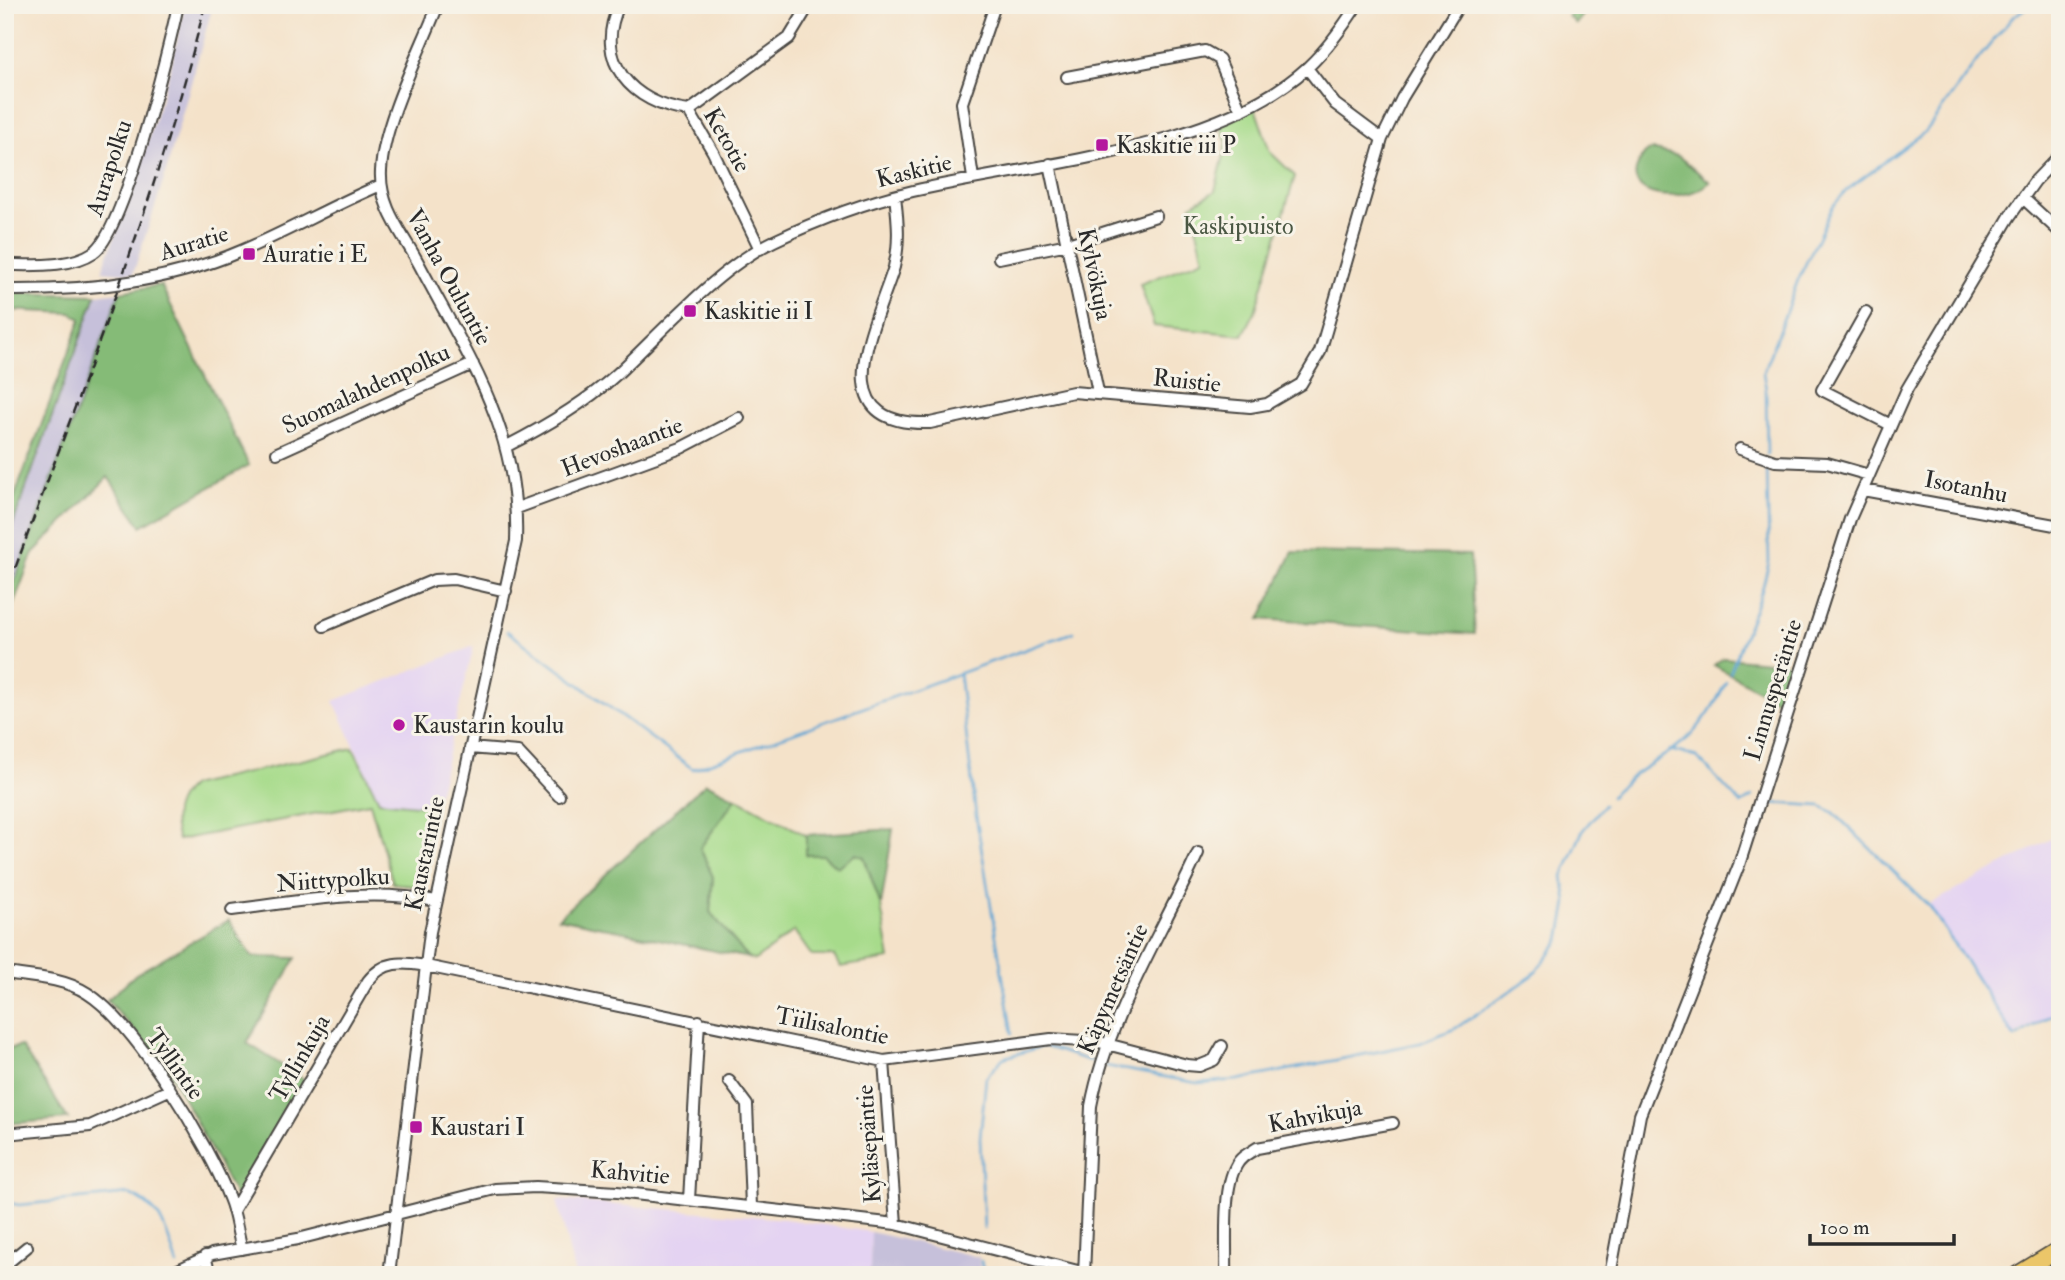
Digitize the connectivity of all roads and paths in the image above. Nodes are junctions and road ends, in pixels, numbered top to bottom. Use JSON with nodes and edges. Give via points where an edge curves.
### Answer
{"nodes":[{"id":1,"x":178,"y":5,"type":"edge"},
{"id":2,"x":438,"y":5,"type":"edge"},
{"id":3,"x":619,"y":5,"type":"edge"},
{"id":4,"x":809,"y":5,"type":"edge"},
{"id":5,"x":995,"y":5,"type":"edge"},
{"id":6,"x":1357,"y":5,"type":"edge"},
{"id":7,"x":1458,"y":5,"type":"edge"},
{"id":8,"x":1307,"y":68,"type":"junction"},
{"id":9,"x":1067,"y":77,"type":"dead end"},
{"id":10,"x":689,"y":111,"type":"junction"},
{"id":11,"x":1241,"y":111,"type":"junction"},
{"id":12,"x":1382,"y":139,"type":"junction"},
{"id":13,"x":2060,"y":155,"type":"edge"},
{"id":14,"x":1050,"y":164,"type":"junction"},
{"id":15,"x":973,"y":178,"type":"junction"},
{"id":16,"x":381,"y":185,"type":"junction"},
{"id":17,"x":895,"y":196,"type":"junction"},
{"id":18,"x":2023,"y":198,"type":"junction"},
{"id":19,"x":1156,"y":216,"type":"dead end"},
{"id":20,"x":2060,"y":232,"type":"edge"},
{"id":21,"x":1068,"y":244,"type":"junction"},
{"id":22,"x":761,"y":249,"type":"junction"},
{"id":23,"x":999,"y":258,"type":"dead end"},
{"id":24,"x":5,"y":265,"type":"edge"},
{"id":25,"x":5,"y":290,"type":"edge"},
{"id":26,"x":1866,"y":312,"type":"dead end"},
{"id":27,"x":473,"y":364,"type":"junction"},
{"id":28,"x":1098,"y":392,"type":"junction"},
{"id":29,"x":739,"y":418,"type":"dead end"},
{"id":30,"x":1891,"y":425,"type":"junction"},
{"id":31,"x":506,"y":446,"type":"junction"},
{"id":32,"x":1740,"y":449,"type":"dead end"},
{"id":33,"x":277,"y":453,"type":"dead end"},
{"id":34,"x":1869,"y":475,"type":"junction"},
{"id":35,"x":1863,"y":490,"type":"junction"},
{"id":36,"x":517,"y":508,"type":"junction"},
{"id":37,"x":2060,"y":526,"type":"edge"},
{"id":38,"x":506,"y":592,"type":"junction"},
{"id":39,"x":324,"y":626,"type":"dead end"},
{"id":40,"x":470,"y":748,"type":"junction"},
{"id":41,"x":559,"y":796,"type":"dead end"},
{"id":42,"x":1198,"y":853,"type":"dead end"},
{"id":43,"x":436,"y":901,"type":"junction"},
{"id":44,"x":232,"y":910,"type":"dead end"},
{"id":45,"x":426,"y":966,"type":"junction"},
{"id":46,"x":5,"y":973,"type":"edge"},
{"id":47,"x":699,"y":1021,"type":"junction"},
{"id":48,"x":1109,"y":1044,"type":"junction"},
{"id":49,"x":1222,"y":1046,"type":"dead end"},
{"id":50,"x":884,"y":1061,"type":"junction"},
{"id":51,"x":729,"y":1081,"type":"dead end"},
{"id":52,"x":169,"y":1090,"type":"junction"},
{"id":53,"x":1393,"y":1123,"type":"dead end"},
{"id":54,"x":5,"y":1134,"type":"edge"},
{"id":55,"x":689,"y":1199,"type":"junction"},
{"id":56,"x":751,"y":1206,"type":"junction"},
{"id":57,"x":233,"y":1211,"type":"junction"},
{"id":58,"x":394,"y":1214,"type":"junction"},
{"id":59,"x":896,"y":1224,"type":"junction"},
{"id":60,"x":27,"y":1247,"type":"dead end"},
{"id":61,"x":242,"y":1249,"type":"junction"},
{"id":62,"x":2060,"y":1250,"type":"edge"},
{"id":63,"x":205,"y":1256,"type":"junction"},
{"id":64,"x":5,"y":1265,"type":"edge"},
{"id":65,"x":168,"y":1274,"type":"edge"},
{"id":66,"x":1087,"y":1274,"type":"edge"},
{"id":67,"x":210,"y":1275,"type":"edge"},
{"id":68,"x":389,"y":1275,"type":"edge"},
{"id":69,"x":1226,"y":1275,"type":"edge"},
{"id":70,"x":1610,"y":1275,"type":"edge"},
{"id":71,"x":2017,"y":1275,"type":"edge"}],
"edges":[{"from":1,"to":24,"type":"street","name":"Aurapolku","via":[[125,194],[103,244],[78,259]]},
{"from":2,"to":16,"type":"street","name":"Vanha Ouluntie","via":[[387,135]]},
{"from":3,"to":10,"type":"street","name":"Ketotie","via":[[608,38],[618,70],[643,95]]},
{"from":4,"to":10,"type":"street","via":[[789,38]]},
{"from":5,"to":15,"type":"street","via":[[962,103]]},
{"from":6,"to":8,"type":"street","name":"Kaskitie"},
{"from":7,"to":12,"type":"street","name":"Ruistie"},
{"from":8,"to":11,"type":"street","name":"Kaskitie"},
{"from":8,"to":12,"type":"street","via":[[1335,104]]},
{"from":9,"to":11,"type":"street","via":[[1205,51],[1219,59]]},
{"from":10,"to":22,"type":"street","name":"Ketotie"},
{"from":11,"to":14,"type":"street","name":"Kaskitie","via":[[1212,125]]},
{"from":12,"to":28,"type":"street","name":"Ruistie","via":[[1320,352],[1301,384],[1267,404],[1250,407]]},
{"from":13,"to":18,"type":"street","name":"Linnusperäntie"},
{"from":14,"to":15,"type":"street","name":"Kaskitie"},
{"from":14,"to":21,"type":"street","name":"Kylvökuja"},
{"from":15,"to":17,"type":"street","name":"Kaskitie"},
{"from":16,"to":25,"type":"street","name":"Auratie","via":[[239,252],[185,270],[96,288]]},
{"from":16,"to":27,"type":"street","name":"Vanha Ouluntie","via":[[394,224]]},
{"from":17,"to":22,"type":"street","name":"Kaskitie"},
{"from":17,"to":28,"type":"street","name":"Ruistie","via":[[898,249],[863,356],[865,386],[877,406],[900,421],[930,423],[1055,395]]},
{"from":18,"to":20,"type":"street"},
{"from":18,"to":30,"type":"street","name":"Linnusperäntie","via":[[1907,389]]},
{"from":19,"to":21,"type":"street"},
{"from":21,"to":23,"type":"street"},
{"from":21,"to":28,"type":"street","name":"Kylvökuja"},
{"from":22,"to":31,"type":"street","name":"Kaskitie","via":[[708,287],[587,398]]},
{"from":26,"to":30,"type":"street","via":[[1822,390]]},
{"from":27,"to":31,"type":"street","name":"Vanha Ouluntie","via":[[493,404]]},
{"from":27,"to":33,"type":"street","name":"Suomalahdenpolku"},
{"from":29,"to":36,"type":"street","name":"Hevoshaantie","via":[[681,448]]},
{"from":30,"to":34,"type":"street","name":"Linnusperäntie"},
{"from":31,"to":36,"type":"street","name":"Kaustarintie"},
{"from":32,"to":34,"type":"street","via":[[1775,461],[1827,463]]},
{"from":34,"to":35,"type":"street","name":"Linnusperäntie"},
{"from":35,"to":37,"type":"street","name":"Isotanhu"},
{"from":35,"to":70,"type":"street","name":"Linnusperäntie","via":[[1739,865],[1640,1115]]},
{"from":36,"to":38,"type":"street","name":"Kaustarintie"},
{"from":38,"to":39,"type":"street","via":[[463,580],[434,580]]},
{"from":38,"to":40,"type":"street","name":"Kaustarintie"},
{"from":40,"to":41,"type":"street","via":[[518,752]]},
{"from":40,"to":43,"type":"street","name":"Kaustarintie"},
{"from":42,"to":48,"type":"street","name":"Käpymetsäntie"},
{"from":43,"to":44,"type":"street","name":"Niittypolku","via":[[350,895]]},
{"from":43,"to":45,"type":"street","name":"Kaustarintie"},
{"from":45,"to":47,"type":"street","name":"Tiilisalontie"},
{"from":45,"to":57,"type":"street","name":"Tyllinkuja","via":[[390,963],[375,971]]},
{"from":45,"to":58,"type":"street","name":"Kaustarintie"},
{"from":46,"to":52,"type":"street","name":"Tyllintie","via":[[69,984],[88,993],[149,1060]]},
{"from":47,"to":50,"type":"street","name":"Tiilisalontie"},
{"from":47,"to":55,"type":"street"},
{"from":48,"to":49,"type":"street","name":"Tiilisalontie","via":[[1199,1066],[1214,1060]]},
{"from":48,"to":50,"type":"street","name":"Tiilisalontie","via":[[1036,1040]]},
{"from":48,"to":66,"type":"street","name":"Käpymetsäntie","via":[[1091,1106]]},
{"from":50,"to":59,"type":"street","name":"Kyläsepäntie"},
{"from":51,"to":56,"type":"street","via":[[747,1105]]},
{"from":52,"to":54,"type":"street","via":[[90,1126]]},
{"from":52,"to":57,"type":"street","name":"Tyllintie","via":[[217,1169]]},
{"from":53,"to":69,"type":"street","name":"Kahvikuja","via":[[1256,1148],[1238,1161],[1231,1177]]},
{"from":55,"to":56,"type":"street","name":"Kahvitie"},
{"from":55,"to":58,"type":"street","name":"Kahvitie","via":[[509,1188]]},
{"from":56,"to":59,"type":"street","name":"Kahvitie"},
{"from":57,"to":61,"type":"street","name":"Tyllintie"},
{"from":58,"to":61,"type":"street","name":"Kahvitie"},
{"from":58,"to":68,"type":"street","name":"Kaustarintie"},
{"from":59,"to":66,"type":"street","name":"Kahvitie"},
{"from":60,"to":64,"type":"street"},
{"from":61,"to":63,"type":"street","name":"Kahvitie"},
{"from":62,"to":71,"type":"highway"},
{"from":63,"to":65,"type":"street","name":"Kahvitie"},
{"from":63,"to":67,"type":"street"}]}
